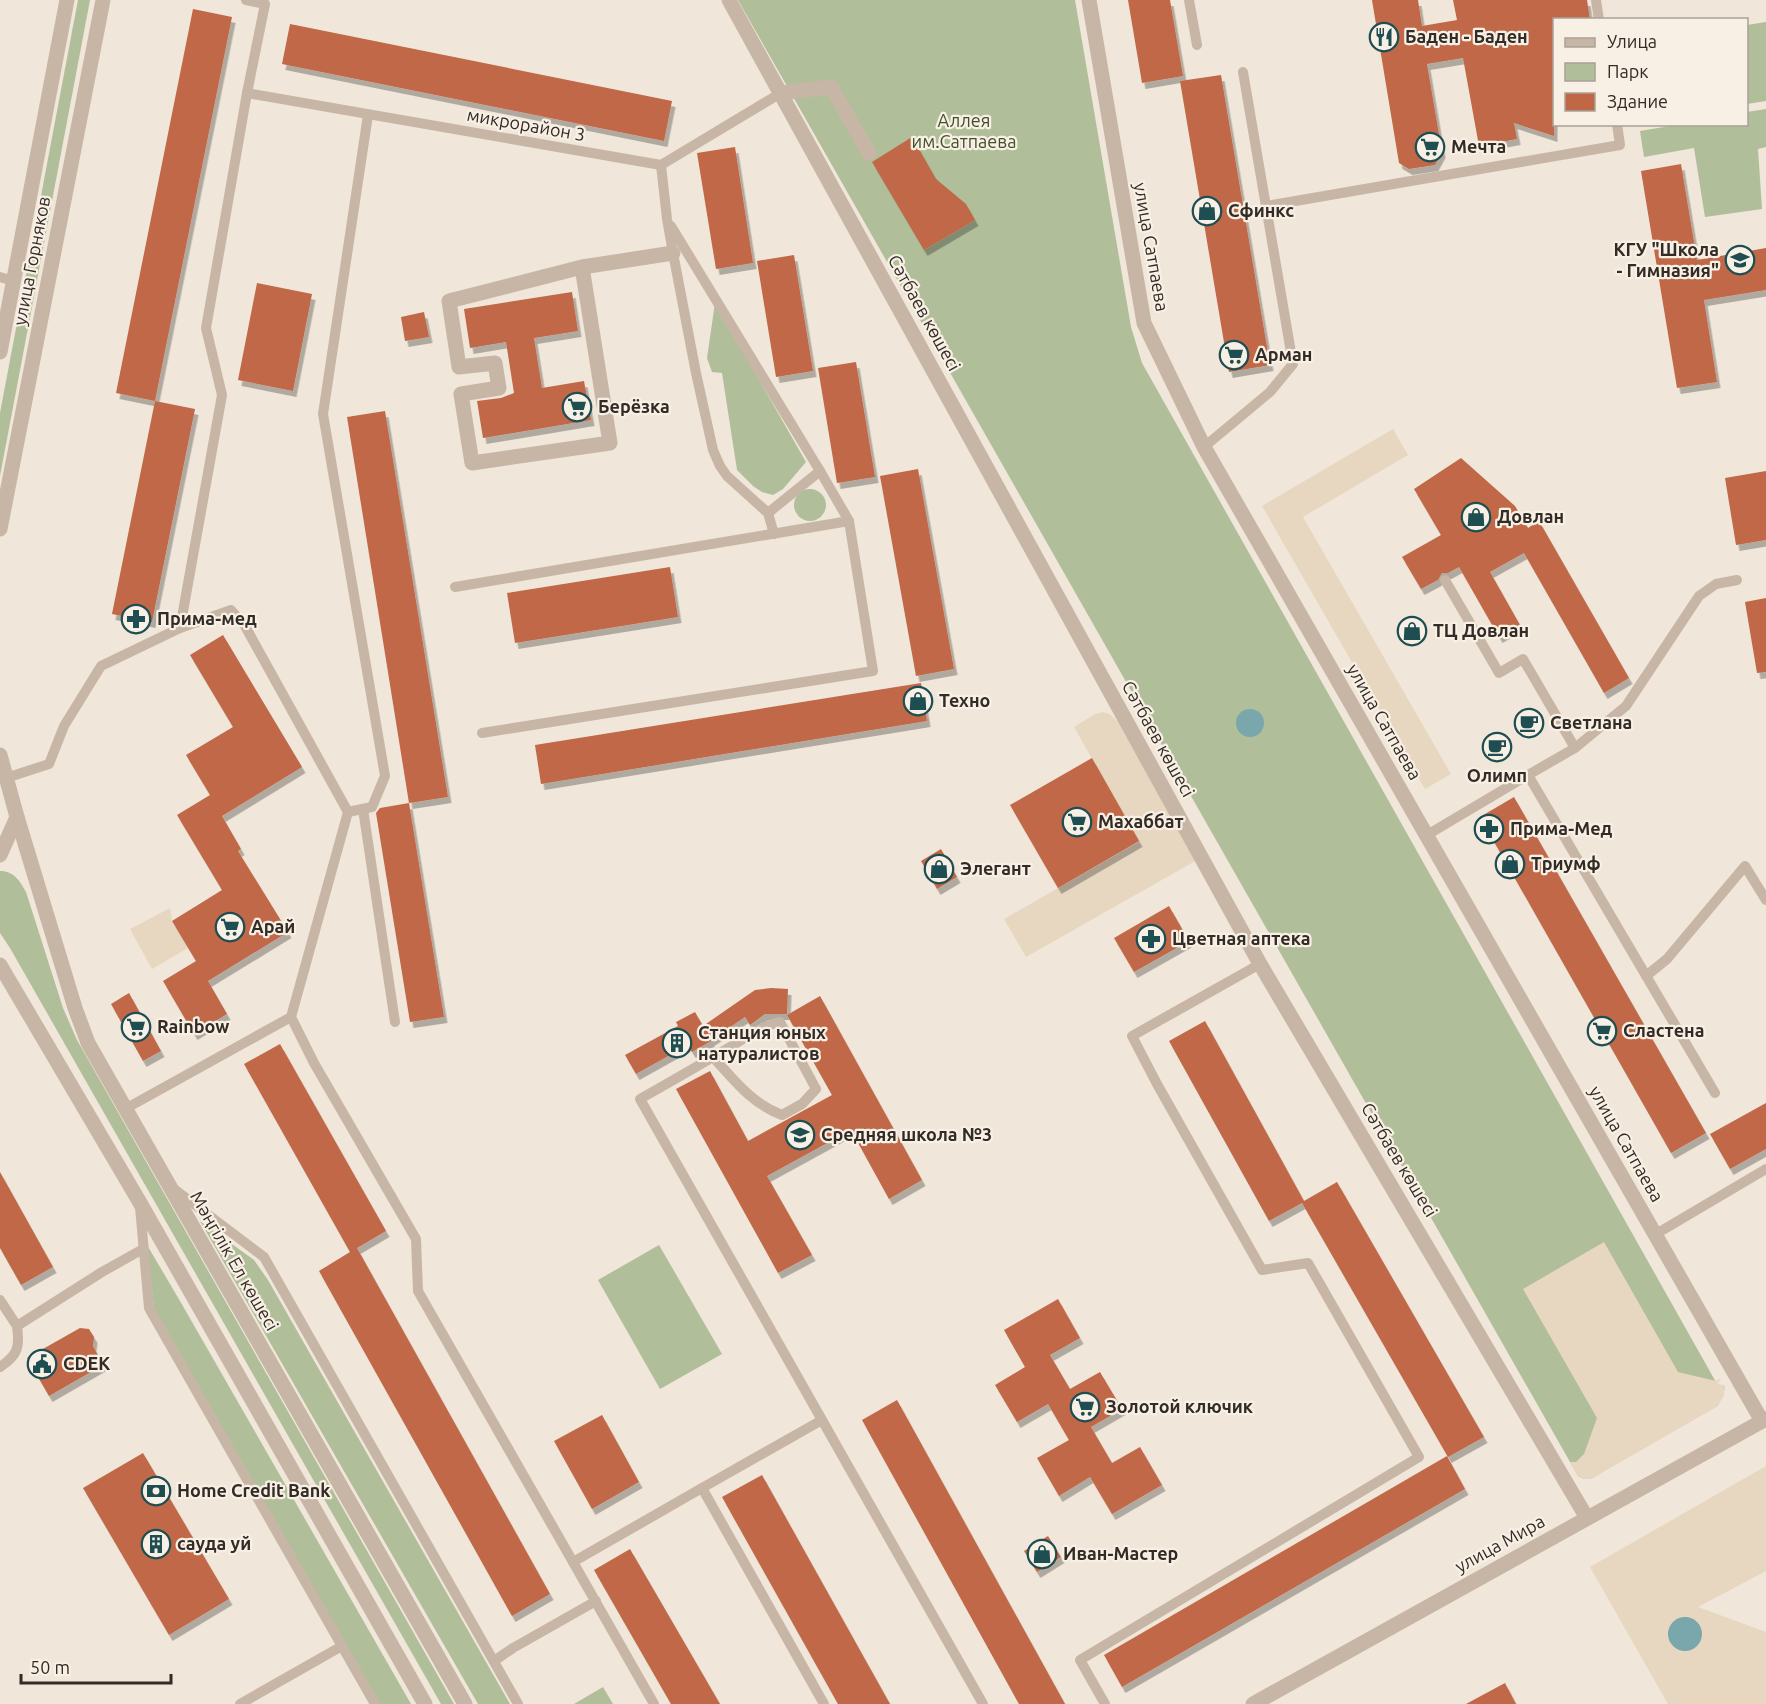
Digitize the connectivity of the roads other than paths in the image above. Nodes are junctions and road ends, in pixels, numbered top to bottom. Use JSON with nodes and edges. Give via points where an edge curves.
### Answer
{"nodes":[{"id":1,"x":67,"y":0,"type":"edge"},
{"id":2,"x":103,"y":0,"type":"edge"},
{"id":3,"x":246,"y":0,"type":"edge"},
{"id":4,"x":729,"y":0,"type":"edge"},
{"id":5,"x":1089,"y":0,"type":"edge"},
{"id":6,"x":1189,"y":0,"type":"edge"},
{"id":7,"x":1596,"y":0,"type":"edge"},
{"id":8,"x":1599,"y":18,"type":"edge"},
{"id":9,"x":1197,"y":45,"type":"dead end"},
{"id":10,"x":1243,"y":72,"type":"dead end"},
{"id":11,"x":247,"y":93,"type":"junction"},
{"id":12,"x":781,"y":93,"type":"junction"},
{"id":13,"x":368,"y":115,"type":"junction"},
{"id":14,"x":1617,"y":126,"type":"edge"},
{"id":15,"x":869,"y":153,"type":"dead end"},
{"id":16,"x":661,"y":165,"type":"junction"},
{"id":17,"x":1266,"y":206,"type":"junction"},
{"id":18,"x":667,"y":219,"type":"junction"},
{"id":19,"x":673,"y":253,"type":"junction"},
{"id":20,"x":582,"y":267,"type":"junction"},
{"id":21,"x":7,"y":279,"type":"edge"},
{"id":22,"x":0,"y":352,"type":"edge"},
{"id":23,"x":1204,"y":447,"type":"junction"},
{"id":24,"x":820,"y":471,"type":"junction"},
{"id":25,"x":768,"y":513,"type":"junction"},
{"id":26,"x":849,"y":521,"type":"junction"},
{"id":27,"x":0,"y":529,"type":"edge"},
{"id":28,"x":774,"y":534,"type":"junction"},
{"id":29,"x":1445,"y":580,"type":"dead end"},
{"id":30,"x":1737,"y":580,"type":"dead end"},
{"id":31,"x":455,"y":587,"type":"dead end"},
{"id":32,"x":180,"y":628,"type":"junction"},
{"id":33,"x":482,"y":733,"type":"dead end"},
{"id":34,"x":1575,"y":748,"type":"junction"},
{"id":35,"x":0,"y":755,"type":"edge"},
{"id":36,"x":1528,"y":776,"type":"junction"},
{"id":37,"x":6,"y":778,"type":"junction"},
{"id":38,"x":363,"y":808,"type":"junction"},
{"id":39,"x":348,"y":812,"type":"junction"},
{"id":40,"x":17,"y":817,"type":"junction"},
{"id":41,"x":1426,"y":835,"type":"junction"},
{"id":42,"x":0,"y":855,"type":"edge"},
{"id":43,"x":1766,"y":900,"type":"edge"},
{"id":44,"x":1260,"y":964,"type":"junction"},
{"id":45,"x":0,"y":965,"type":"edge"},
{"id":46,"x":1646,"y":976,"type":"junction"},
{"id":47,"x":291,"y":1017,"type":"junction"},
{"id":48,"x":395,"y":1022,"type":"dead end"},
{"id":49,"x":713,"y":1057,"type":"junction"},
{"id":50,"x":1715,"y":1093,"type":"dead end"},
{"id":51,"x":125,"y":1109,"type":"junction"},
{"id":52,"x":1766,"y":1170,"type":"edge"},
{"id":53,"x":167,"y":1183,"type":"junction"},
{"id":54,"x":139,"y":1201,"type":"junction"},
{"id":55,"x":1656,"y":1234,"type":"junction"},
{"id":56,"x":143,"y":1249,"type":"junction"},
{"id":57,"x":0,"y":1300,"type":"edge"},
{"id":58,"x":17,"y":1326,"type":"junction"},
{"id":59,"x":0,"y":1367,"type":"edge"},
{"id":60,"x":822,"y":1420,"type":"junction"},
{"id":61,"x":1764,"y":1420,"type":"edge"},
{"id":62,"x":702,"y":1488,"type":"junction"},
{"id":63,"x":1587,"y":1518,"type":"junction"},
{"id":64,"x":573,"y":1562,"type":"junction"},
{"id":65,"x":596,"y":1601,"type":"junction"},
{"id":66,"x":342,"y":1646,"type":"junction"},
{"id":67,"x":494,"y":1661,"type":"junction"},
{"id":68,"x":240,"y":1704,"type":"edge"},
{"id":69,"x":375,"y":1704,"type":"edge"},
{"id":70,"x":425,"y":1704,"type":"edge"},
{"id":71,"x":465,"y":1704,"type":"edge"},
{"id":72,"x":518,"y":1704,"type":"edge"},
{"id":73,"x":654,"y":1704,"type":"edge"},
{"id":74,"x":824,"y":1704,"type":"edge"},
{"id":75,"x":983,"y":1704,"type":"edge"},
{"id":76,"x":1105,"y":1704,"type":"edge"},
{"id":77,"x":1253,"y":1704,"type":"edge"}],
"edges":[{"from":1,"to":21,"type":"street","name":"улица Горняков"},
{"from":2,"to":27,"type":"street","name":"улица Горняков"},
{"from":3,"to":11,"type":"lane","via":[[265,4]]},
{"from":4,"to":12,"type":"street","name":"Сәтбаев көшесі"},
{"from":5,"to":23,"type":"street","name":"улица Сатпаева","via":[[1144,323]]},
{"from":6,"to":9,"type":"lane"},
{"from":7,"to":8,"type":"lane"},
{"from":10,"to":17,"type":"lane"},
{"from":11,"to":13,"type":"lane","name":"микрорайон 3"},
{"from":11,"to":32,"type":"lane","via":[[206,328],[222,395]]},
{"from":12,"to":15,"type":"street","via":[[831,87]]},
{"from":12,"to":16,"type":"lane"},
{"from":12,"to":44,"type":"street","name":"Сәтбаев көшесі"},
{"from":13,"to":16,"type":"lane","name":"микрорайон 3"},
{"from":13,"to":38,"type":"lane","via":[[323,414],[385,776],[372,807]]},
{"from":14,"to":17,"type":"lane","via":[[1620,144]]},
{"from":16,"to":18,"type":"lane"},
{"from":17,"to":23,"type":"lane","via":[[1293,364],[1270,392]]},
{"from":18,"to":19,"type":"lane"},
{"from":18,"to":24,"type":"lane"},
{"from":19,"to":20,"type":"street"},
{"from":19,"to":25,"type":"lane","via":[[713,450],[727,476]]},
{"from":20,"to":20,"type":"street","via":[[610,443],[472,463],[461,394],[499,388],[495,363],[459,367],[449,301]]},
{"from":21,"to":22,"type":"street","name":"улица Горняков"},
{"from":23,"to":41,"type":"street","name":"улица Сатпаева"},
{"from":24,"to":25,"type":"lane"},
{"from":24,"to":26,"type":"lane"},
{"from":25,"to":28,"type":"lane"},
{"from":26,"to":28,"type":"lane"},
{"from":26,"to":33,"type":"lane","via":[[873,671]]},
{"from":28,"to":31,"type":"lane"},
{"from":29,"to":34,"type":"lane","via":[[1499,673],[1523,659]]},
{"from":30,"to":34,"type":"lane","via":[[1716,584],[1699,596],[1626,706]]},
{"from":32,"to":37,"type":"lane","via":[[101,666],[64,726],[49,764]]},
{"from":32,"to":39,"type":"lane","via":[[231,610],[245,626]]},
{"from":34,"to":36,"type":"lane"},
{"from":35,"to":37,"type":"street","name":"Мәңгілік Ел көшесі"},
{"from":36,"to":41,"type":"lane"},
{"from":36,"to":46,"type":"lane"},
{"from":37,"to":40,"type":"street","name":"Мәңгілік Ел көшесі"},
{"from":38,"to":39,"type":"lane"},
{"from":38,"to":48,"type":"lane"},
{"from":39,"to":47,"type":"lane"},
{"from":40,"to":42,"type":"street"},
{"from":40,"to":51,"type":"street","name":"Мәңгілік Ел көшесі","via":[[75,1008],[88,1043]]},
{"from":41,"to":55,"type":"street","name":"улица Сатпаева"},
{"from":43,"to":46,"type":"lane","via":[[1744,866],[1668,959]]},
{"from":44,"to":63,"type":"street","name":"Сәтбаев көшесі"},
{"from":44,"to":76,"type":"lane","via":[[1132,1036],[1262,1270],[1308,1263],[1419,1456],[1080,1660]]},
{"from":45,"to":54,"type":"street"},
{"from":46,"to":50,"type":"lane"},
{"from":47,"to":51,"type":"lane"},
{"from":47,"to":64,"type":"lane","via":[[416,1239],[418,1291]]},
{"from":49,"to":49,"type":"lane","via":[[766,1025],[780,1022],[816,1089],[802,1104],[782,1115],[765,1108]]},
{"from":49,"to":60,"type":"lane","via":[[640,1099]]},
{"from":51,"to":53,"type":"street","name":"Мәңгілік Ел көшесі"},
{"from":52,"to":55,"type":"lane"},
{"from":53,"to":67,"type":"lane","via":[[264,1257]]},
{"from":53,"to":71,"type":"street","name":"Мәңгілік Ел көшесі"},
{"from":54,"to":56,"type":"lane"},
{"from":54,"to":70,"type":"street"},
{"from":55,"to":61,"type":"street","name":"улица Сатпаева"},
{"from":56,"to":58,"type":"lane"},
{"from":56,"to":66,"type":"lane","via":[[149,1308]]},
{"from":57,"to":58,"type":"lane"},
{"from":58,"to":59,"type":"lane","via":[[19,1345]]},
{"from":60,"to":62,"type":"lane"},
{"from":60,"to":75,"type":"lane"},
{"from":61,"to":63,"type":"street","name":"улица Мира"},
{"from":62,"to":64,"type":"lane"},
{"from":62,"to":74,"type":"lane"},
{"from":63,"to":77,"type":"street","name":"улица Мира"},
{"from":64,"to":65,"type":"lane"},
{"from":65,"to":67,"type":"lane"},
{"from":65,"to":73,"type":"lane"},
{"from":66,"to":68,"type":"lane"},
{"from":66,"to":69,"type":"lane"},
{"from":67,"to":72,"type":"lane"}]}
